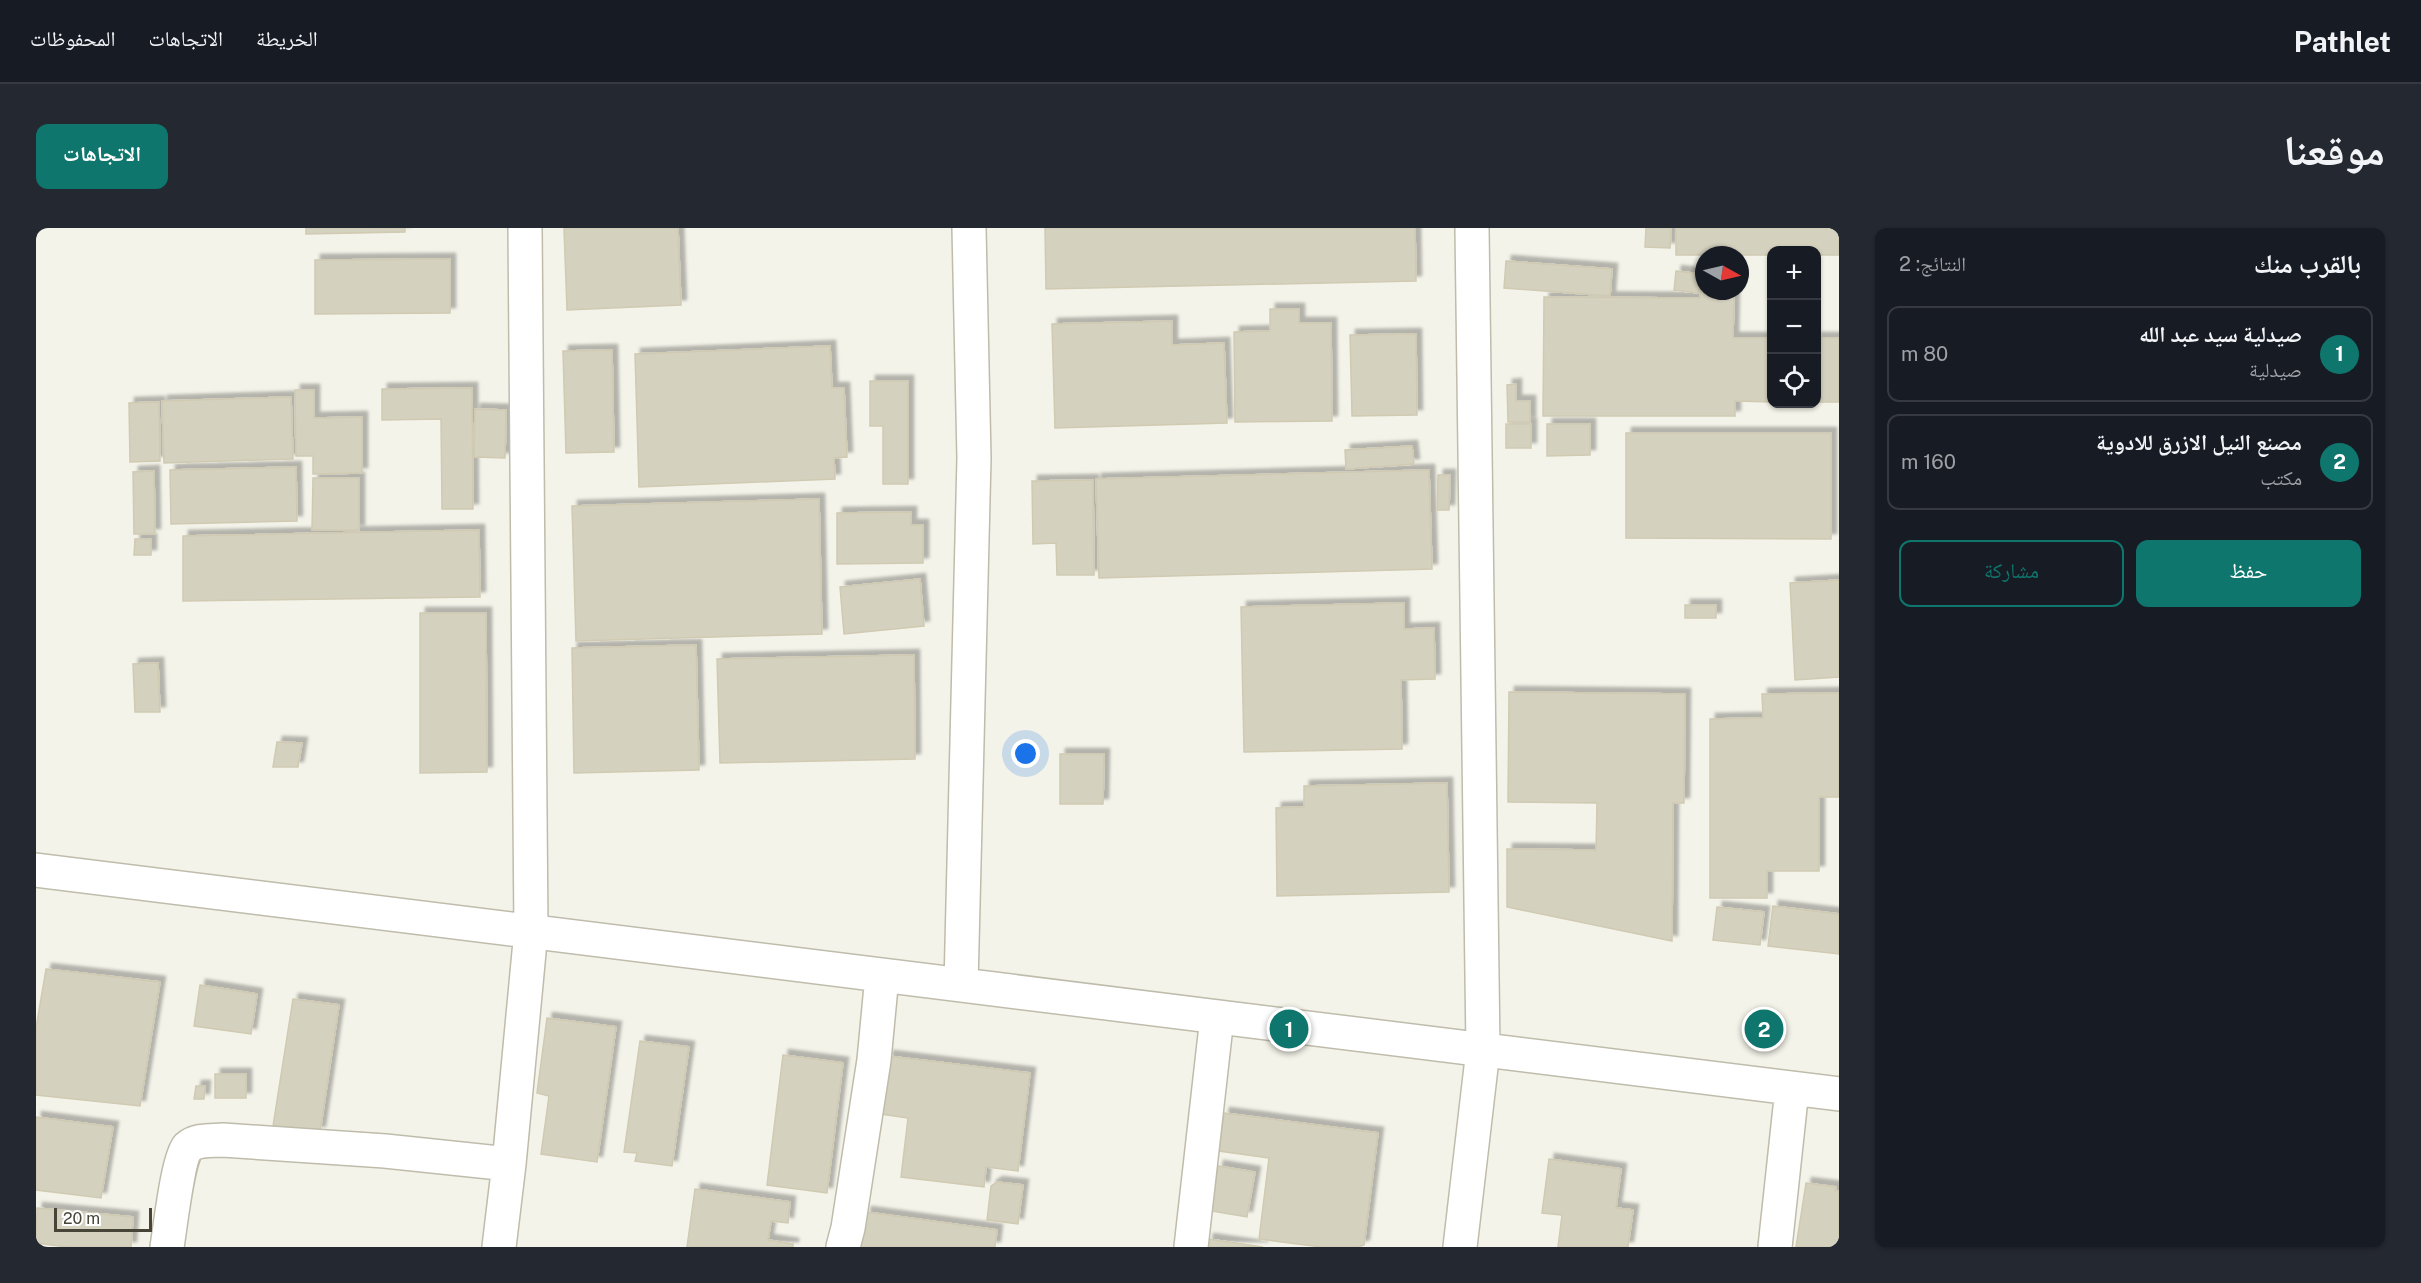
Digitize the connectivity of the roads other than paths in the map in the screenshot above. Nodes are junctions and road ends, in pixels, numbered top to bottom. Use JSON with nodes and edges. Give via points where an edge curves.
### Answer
{"nodes":[{"id":1,"x":525,"y":228,"type":"edge"},
{"id":2,"x":969,"y":228,"type":"edge"},
{"id":3,"x":1472,"y":228,"type":"edge"},
{"id":4,"x":36,"y":870,"type":"edge"},
{"id":5,"x":531,"y":932,"type":"junction"},
{"id":6,"x":882,"y":976,"type":"junction"},
{"id":7,"x":961,"y":985,"type":"junction"},
{"id":8,"x":1217,"y":1017,"type":"junction"},
{"id":9,"x":1483,"y":1050,"type":"junction"},
{"id":10,"x":1792,"y":1089,"type":"junction"},
{"id":11,"x":1839,"y":1095,"type":"edge"},
{"id":12,"x":509,"y":1164,"type":"junction"},
{"id":13,"x":1184,"y":1244,"type":"edge"},
{"id":14,"x":167,"y":1247,"type":"edge"},
{"id":15,"x":499,"y":1247,"type":"edge"},
{"id":16,"x":843,"y":1247,"type":"edge"},
{"id":17,"x":1460,"y":1247,"type":"edge"},
{"id":18,"x":1775,"y":1247,"type":"edge"}],
"edges":[{"from":1,"to":5,"type":"street"},
{"from":2,"to":7,"type":"street","via":[[974,458]]},
{"from":3,"to":9,"type":"street"},
{"from":4,"to":5,"type":"street"},
{"from":5,"to":6,"type":"street"},
{"from":5,"to":12,"type":"street"},
{"from":6,"to":7,"type":"street"},
{"from":6,"to":16,"type":"street","via":[[874,1060]]},
{"from":7,"to":8,"type":"street"},
{"from":8,"to":9,"type":"street"},
{"from":8,"to":13,"type":"street"},
{"from":9,"to":10,"type":"street"},
{"from":9,"to":17,"type":"street"},
{"from":10,"to":11,"type":"street"},
{"from":10,"to":18,"type":"street"},
{"from":12,"to":14,"type":"street","via":[[385,1151],[198,1141],[186,1149],[181,1164]]},
{"from":12,"to":15,"type":"street"}]}
